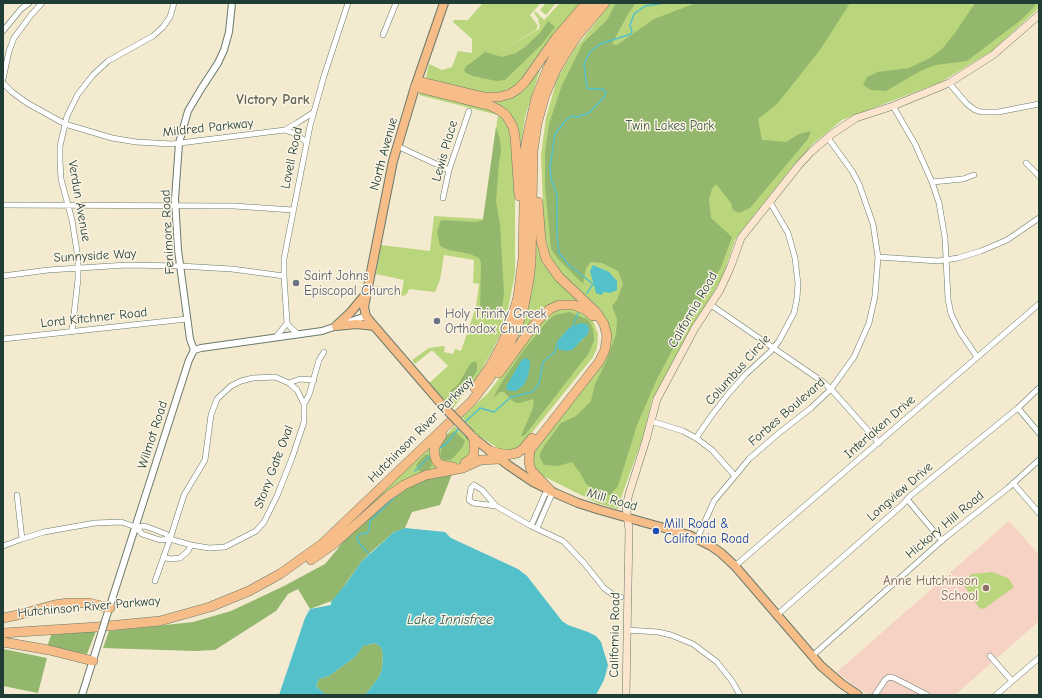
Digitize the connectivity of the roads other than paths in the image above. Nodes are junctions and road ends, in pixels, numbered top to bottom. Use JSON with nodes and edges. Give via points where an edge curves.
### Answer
{"nodes":[{"id":1,"x":28,"y":3,"type":"edge"},
{"id":2,"x":42,"y":3,"type":"edge"},
{"id":3,"x":174,"y":3,"type":"edge"},
{"id":4,"x":232,"y":3,"type":"edge"},
{"id":5,"x":348,"y":3,"type":"edge"},
{"id":6,"x":396,"y":3,"type":"edge"},
{"id":7,"x":444,"y":3,"type":"edge"},
{"id":8,"x":586,"y":3,"type":"edge"},
{"id":9,"x":594,"y":3,"type":"edge"},
{"id":10,"x":605,"y":3,"type":"edge"},
{"id":11,"x":1039,"y":15,"type":"edge"},
{"id":12,"x":3,"y":31,"type":"edge"},
{"id":13,"x":383,"y":36,"type":"dead end"},
{"id":14,"x":3,"y":79,"type":"edge"},
{"id":15,"x":3,"y":83,"type":"edge"},
{"id":16,"x":949,"y":83,"type":"junction"},
{"id":17,"x":416,"y":84,"type":"junction"},
{"id":18,"x":1039,"y":104,"type":"edge"},
{"id":19,"x":893,"y":106,"type":"junction"},
{"id":20,"x":468,"y":111,"type":"dead end"},
{"id":21,"x":314,"y":112,"type":"junction"},
{"id":22,"x":65,"y":124,"type":"junction"},
{"id":23,"x":285,"y":130,"type":"junction"},
{"id":24,"x":535,"y":133,"type":"junction"},
{"id":25,"x":828,"y":138,"type":"junction"},
{"id":26,"x":306,"y":142,"type":"junction"},
{"id":27,"x":179,"y":143,"type":"junction"},
{"id":28,"x":397,"y":146,"type":"junction"},
{"id":29,"x":1026,"y":163,"type":"dead end"},
{"id":30,"x":449,"y":170,"type":"junction"},
{"id":31,"x":974,"y":175,"type":"dead end"},
{"id":32,"x":1039,"y":176,"type":"edge"},
{"id":33,"x":932,"y":182,"type":"junction"},
{"id":34,"x":443,"y":198,"type":"dead end"},
{"id":35,"x":770,"y":202,"type":"junction"},
{"id":36,"x":3,"y":205,"type":"edge"},
{"id":37,"x":175,"y":205,"type":"junction"},
{"id":38,"x":69,"y":206,"type":"junction"},
{"id":39,"x":293,"y":210,"type":"junction"},
{"id":40,"x":1039,"y":218,"type":"edge"},
{"id":41,"x":524,"y":236,"type":"junction"},
{"id":42,"x":878,"y":257,"type":"junction"},
{"id":43,"x":946,"y":260,"type":"junction"},
{"id":44,"x":180,"y":266,"type":"junction"},
{"id":45,"x":78,"y":267,"type":"junction"},
{"id":46,"x":3,"y":276,"type":"edge"},
{"id":47,"x":284,"y":276,"type":"junction"},
{"id":48,"x":367,"y":293,"type":"junction"},
{"id":49,"x":1039,"y":304,"type":"edge"},
{"id":50,"x":711,"y":305,"type":"junction"},
{"id":51,"x":366,"y":316,"type":"junction"},
{"id":52,"x":187,"y":319,"type":"junction"},
{"id":53,"x":287,"y":323,"type":"junction"},
{"id":54,"x":336,"y":326,"type":"junction"},
{"id":55,"x":374,"y":326,"type":"junction"},
{"id":56,"x":72,"y":331,"type":"junction"},
{"id":57,"x":298,"y":334,"type":"junction"},
{"id":58,"x":276,"y":337,"type":"junction"},
{"id":59,"x":3,"y":339,"type":"edge"},
{"id":60,"x":774,"y":348,"type":"junction"},
{"id":61,"x":194,"y":350,"type":"junction"},
{"id":62,"x":324,"y":352,"type":"dead end"},
{"id":63,"x":977,"y":357,"type":"junction"},
{"id":64,"x":314,"y":380,"type":"junction"},
{"id":65,"x":289,"y":383,"type":"junction"},
{"id":66,"x":1039,"y":388,"type":"edge"},
{"id":67,"x":831,"y":389,"type":"junction"},
{"id":68,"x":304,"y":404,"type":"junction"},
{"id":69,"x":469,"y":404,"type":"junction"},
{"id":70,"x":1018,"y":408,"type":"junction"},
{"id":71,"x":651,"y":421,"type":"junction"},
{"id":72,"x":449,"y":424,"type":"junction"},
{"id":73,"x":1039,"y":432,"type":"edge"},
{"id":74,"x":472,"y":437,"type":"junction"},
{"id":75,"x":696,"y":438,"type":"junction"},
{"id":76,"x":879,"y":443,"type":"junction"},
{"id":77,"x":490,"y":452,"type":"junction"},
{"id":78,"x":499,"y":459,"type":"junction"},
{"id":79,"x":1039,"y":460,"type":"edge"},
{"id":80,"x":735,"y":476,"type":"junction"},
{"id":81,"x":1013,"y":483,"type":"junction"},
{"id":82,"x":550,"y":491,"type":"junction"},
{"id":83,"x":17,"y":495,"type":"dead end"},
{"id":84,"x":907,"y":499,"type":"junction"},
{"id":85,"x":496,"y":506,"type":"junction"},
{"id":86,"x":538,"y":509,"type":"junction"},
{"id":87,"x":545,"y":512,"type":"junction"},
{"id":88,"x":1039,"y":513,"type":"edge"},
{"id":89,"x":627,"y":518,"type":"junction"},
{"id":90,"x":531,"y":526,"type":"junction"},
{"id":91,"x":136,"y":527,"type":"junction"},
{"id":92,"x":537,"y":528,"type":"junction"},
{"id":93,"x":22,"y":539,"type":"junction"},
{"id":94,"x":170,"y":539,"type":"junction"},
{"id":95,"x":697,"y":539,"type":"junction"},
{"id":96,"x":942,"y":541,"type":"junction"},
{"id":97,"x":191,"y":545,"type":"junction"},
{"id":98,"x":3,"y":546,"type":"edge"},
{"id":99,"x":163,"y":557,"type":"junction"},
{"id":100,"x":735,"y":566,"type":"junction"},
{"id":101,"x":155,"y":581,"type":"dead end"},
{"id":102,"x":249,"y":591,"type":"junction"},
{"id":103,"x":621,"y":598,"type":"dead end"},
{"id":104,"x":110,"y":608,"type":"junction"},
{"id":105,"x":777,"y":615,"type":"junction"},
{"id":106,"x":3,"y":618,"type":"edge"},
{"id":107,"x":3,"y":627,"type":"edge"},
{"id":108,"x":627,"y":630,"type":"junction"},
{"id":109,"x":3,"y":633,"type":"edge"},
{"id":110,"x":3,"y":642,"type":"edge"},
{"id":111,"x":812,"y":656,"type":"junction"},
{"id":112,"x":990,"y":656,"type":"dead end"},
{"id":113,"x":1039,"y":658,"type":"edge"},
{"id":114,"x":93,"y":661,"type":"junction"},
{"id":115,"x":1012,"y":681,"type":"junction"},
{"id":116,"x":82,"y":695,"type":"edge"},
{"id":117,"x":626,"y":695,"type":"edge"},
{"id":118,"x":740,"y":695,"type":"edge"},
{"id":119,"x":858,"y":695,"type":"edge"},
{"id":120,"x":875,"y":695,"type":"edge"},
{"id":121,"x":927,"y":695,"type":"edge"},
{"id":122,"x":996,"y":695,"type":"edge"}],
"edges":[{"from":1,"to":12,"type":"street"},
{"from":2,"to":14,"type":"street","via":[[14,38]]},
{"from":3,"to":22,"type":"street","name":"Verdun Avenue","via":[[164,27],[108,61],[93,75],[74,101]]},
{"from":4,"to":27,"type":"street","name":"Fenimore Road","via":[[224,50],[193,100]]},
{"from":5,"to":21,"type":"street","name":"Lovell Road"},
{"from":6,"to":13,"type":"street"},
{"from":7,"to":17,"type":"main road","name":"North Avenue"},
{"from":8,"to":17,"type":"highway","via":[[560,32],[525,82],[510,94],[484,97]]},
{"from":9,"to":41,"type":"highway","name":"Hutchinson River Parkway","via":[[556,52],[536,98],[526,144]]},
{"from":10,"to":24,"type":"highway","name":"Hutchinson River Parkway","via":[[577,36],[561,61],[546,95]]},
{"from":11,"to":16,"type":"main road","name":"California Road","via":[[993,54]]},
{"from":15,"to":22,"type":"street","name":"Mildred Parkway","via":[[27,103]]},
{"from":16,"to":18,"type":"street","via":[[967,104],[986,113]]},
{"from":16,"to":19,"type":"main road","name":"California Road"},
{"from":17,"to":28,"type":"main road","name":"North Avenue"},
{"from":17,"to":41,"type":"highway","via":[[491,106],[508,119],[515,136]]},
{"from":19,"to":25,"type":"main road","name":"California Road","via":[[856,118]]},
{"from":19,"to":33,"type":"street","via":[[915,144]]},
{"from":20,"to":30,"type":"street","name":"Lewis Place"},
{"from":21,"to":23,"type":"street","name":"Mildred Parkway"},
{"from":21,"to":26,"type":"street","name":"Lovell Road"},
{"from":22,"to":27,"type":"street","name":"Mildred Parkway","via":[[122,140]]},
{"from":22,"to":38,"type":"street","name":"Verdun Avenue","via":[[60,146],[60,161],[61,179]]},
{"from":23,"to":26,"type":"street"},
{"from":23,"to":27,"type":"street","name":"Mildred Parkway"},
{"from":24,"to":69,"type":"highway","name":"Hutchinson River Parkway","via":[[531,263],[524,306],[502,358],[489,380]]},
{"from":24,"to":82,"type":"highway","via":[[539,224],[544,253],[555,273],[596,312],[604,324],[607,336],[605,350],[599,362],[530,450],[531,470]]},
{"from":25,"to":35,"type":"main road","name":"California Road","via":[[799,165]]},
{"from":25,"to":42,"type":"street","name":"Forbes Boulevard","via":[[852,171],[864,197],[873,224]]},
{"from":26,"to":39,"type":"street","name":"Lovell Road"},
{"from":27,"to":37,"type":"street","name":"Fenimore Road"},
{"from":28,"to":30,"type":"street"},
{"from":28,"to":48,"type":"main road","name":"North Avenue","via":[[387,184]]},
{"from":29,"to":32,"type":"street"},
{"from":30,"to":34,"type":"street","name":"Lewis Place"},
{"from":31,"to":33,"type":"street","via":[[963,179]]},
{"from":33,"to":43,"type":"street","via":[[942,220]]},
{"from":35,"to":50,"type":"main road","name":"California Road","via":[[741,238],[725,281]]},
{"from":35,"to":60,"type":"street","name":"Columbus Circle","via":[[790,239],[796,258],[798,284],[794,313]]},
{"from":36,"to":38,"type":"street"},
{"from":37,"to":38,"type":"street"},
{"from":37,"to":39,"type":"street"},
{"from":37,"to":44,"type":"street","name":"Fenimore Road"},
{"from":38,"to":45,"type":"street","name":"Verdun Avenue"},
{"from":39,"to":47,"type":"street","name":"Lovell Road","via":[[284,259]]},
{"from":40,"to":43,"type":"street","via":[[1019,234],[999,244]]},
{"from":41,"to":107,"type":"highway","name":"Hutchinson River Parkway","via":[[522,277],[513,315],[502,344],[482,378],[451,414],[309,547],[252,583],[187,608],[136,618]]},
{"from":42,"to":43,"type":"street"},
{"from":42,"to":67,"type":"street","name":"Forbes Boulevard","via":[[875,296],[869,323],[854,357]]},
{"from":43,"to":63,"type":"street","via":[[946,292],[951,314]]},
{"from":44,"to":45,"type":"street","name":"Sunnyside Way","via":[[126,264]]},
{"from":44,"to":47,"type":"street","name":"Sunnyside Way"},
{"from":44,"to":52,"type":"street","name":"Fenimore Road"},
{"from":45,"to":46,"type":"street","name":"Sunnyside Way"},
{"from":45,"to":56,"type":"street","name":"Verdun Avenue"},
{"from":47,"to":53,"type":"street","name":"Lovell Road"},
{"from":48,"to":51,"type":"main road","name":"North Avenue","via":[[364,305]]},
{"from":48,"to":54,"type":"main road"},
{"from":49,"to":63,"type":"street","name":"Interlaken Drive"},
{"from":50,"to":60,"type":"street"},
{"from":50,"to":71,"type":"main road","name":"California Road","via":[[695,328],[657,399]]},
{"from":51,"to":54,"type":"street"},
{"from":51,"to":55,"type":"main road","name":"Mill Road"},
{"from":52,"to":56,"type":"street","name":"Lord Kitchner Road"},
{"from":52,"to":61,"type":"street","name":"Fenimore Road"},
{"from":53,"to":57,"type":"street"},
{"from":53,"to":58,"type":"street"},
{"from":54,"to":55,"type":"main road"},
{"from":54,"to":57,"type":"street","via":[[322,331]]},
{"from":55,"to":74,"type":"main road","name":"Mill Road","bridge":true},
{"from":56,"to":59,"type":"street","name":"Lord Kitchner Road"},
{"from":57,"to":58,"type":"street"},
{"from":58,"to":61,"type":"street"},
{"from":60,"to":67,"type":"street"},
{"from":60,"to":75,"type":"street","name":"Columbus Circle","via":[[729,393]]},
{"from":61,"to":91,"type":"street","name":"Wilmot Road"},
{"from":62,"to":64,"type":"street","via":[[319,360]]},
{"from":63,"to":76,"type":"street","name":"Interlaken Drive"},
{"from":64,"to":65,"type":"street","via":[[300,379]]},
{"from":64,"to":68,"type":"street"},
{"from":65,"to":68,"type":"street","via":[[297,390]]},
{"from":65,"to":94,"type":"street","via":[[275,377],[253,378],[231,386],[217,399],[211,415],[205,460],[184,495]]},
{"from":66,"to":70,"type":"street","name":"Longview Drive"},
{"from":67,"to":76,"type":"street"},
{"from":67,"to":80,"type":"street","name":"Forbes Boulevard","via":[[750,459]]},
{"from":68,"to":97,"type":"street","name":"Stony Gate Oval","via":[[304,422],[292,458],[274,503],[260,528],[224,547]]},
{"from":69,"to":72,"type":"highway","name":"Hutchinson River Parkway"},
{"from":69,"to":77,"type":"highway","via":[[492,383],[534,325],[550,309],[574,305],[586,310],[596,320],[601,335],[597,356],[525,446],[520,452],[510,454]]},
{"from":70,"to":73,"type":"street"},
{"from":70,"to":84,"type":"street","name":"Longview Drive"},
{"from":71,"to":75,"type":"street"},
{"from":71,"to":89,"type":"main road","name":"California Road","via":[[626,506]]},
{"from":72,"to":74,"type":"highway","via":[[434,448],[434,457],[441,465],[455,467],[468,461],[474,452]]},
{"from":72,"to":102,"type":"highway","name":"Hutchinson River Parkway","via":[[322,544],[284,571]]},
{"from":74,"to":77,"type":"main road","name":"Mill Road"},
{"from":75,"to":80,"type":"street","via":[[712,450]]},
{"from":76,"to":100,"type":"street","name":"Interlaken Drive"},
{"from":77,"to":78,"type":"main road","name":"Mill Road"},
{"from":78,"to":82,"type":"main road","name":"Mill Road"},
{"from":78,"to":102,"type":"highway","via":[[481,460],[464,468],[426,475],[404,484],[311,560],[279,579]]},
{"from":79,"to":81,"type":"street","name":"Hickory Hill Road"},
{"from":80,"to":95,"type":"street","name":"Forbes Boulevard","via":[[714,501]]},
{"from":81,"to":88,"type":"street"},
{"from":81,"to":96,"type":"street","name":"Hickory Hill Road"},
{"from":82,"to":86,"type":"street","via":[[545,494]]},
{"from":82,"to":87,"type":"street","via":[[552,496]]},
{"from":82,"to":89,"type":"main road","name":"Mill Road","via":[[578,503]]},
{"from":83,"to":93,"type":"street"},
{"from":84,"to":96,"type":"street"},
{"from":84,"to":105,"type":"street","name":"Longview Drive"},
{"from":85,"to":85,"type":"street","via":[[482,490],[472,486],[468,498],[470,502]]},
{"from":85,"to":90,"type":"street"},
{"from":86,"to":87,"type":"street"},
{"from":86,"to":90,"type":"street"},
{"from":87,"to":92,"type":"street"},
{"from":89,"to":95,"type":"main road","name":"Mill Road","via":[[674,530]]},
{"from":89,"to":108,"type":"main road","name":"California Road"},
{"from":90,"to":92,"type":"street"},
{"from":91,"to":93,"type":"street","via":[[121,522],[95,523],[52,530]]},
{"from":91,"to":94,"type":"street","name":"Stony Gate Oval","via":[[153,528],[166,534]]},
{"from":91,"to":94,"type":"street","name":"Stony Gate Oval","via":[[142,534],[160,540]]},
{"from":91,"to":104,"type":"street","name":"Wilmot Road"},
{"from":92,"to":103,"type":"street","via":[[563,541],[604,588]]},
{"from":93,"to":98,"type":"street"},
{"from":94,"to":97,"type":"street","name":"Stony Gate Oval"},
{"from":94,"to":99,"type":"street"},
{"from":95,"to":100,"type":"main road","name":"Mill Road","via":[[721,553]]},
{"from":96,"to":111,"type":"street","name":"Hickory Hill Road"},
{"from":97,"to":99,"type":"street","via":[[180,558]]},
{"from":99,"to":101,"type":"street"},
{"from":100,"to":105,"type":"main road","name":"Mill Road"},
{"from":102,"to":109,"type":"highway","name":"Hutchinson River Parkway","via":[[210,607],[160,620]]},
{"from":104,"to":106,"type":"highway","via":[[94,604],[68,603]]},
{"from":104,"to":114,"type":"street","name":"Wilmot Road","bridge":true},
{"from":105,"to":111,"type":"main road","name":"Mill Road"},
{"from":108,"to":117,"type":"main road","name":"California Road"},
{"from":108,"to":118,"type":"street","via":[[658,632],[693,644],[717,662]]},
{"from":110,"to":114,"type":"highway"},
{"from":111,"to":119,"type":"main road","name":"Mill Road"},
{"from":112,"to":115,"type":"street"},
{"from":113,"to":115,"type":"street"},
{"from":114,"to":116,"type":"street","name":"Wilmot Road"},
{"from":115,"to":122,"type":"street"},
{"from":120,"to":121,"type":"street","via":[[889,677]]}]}
